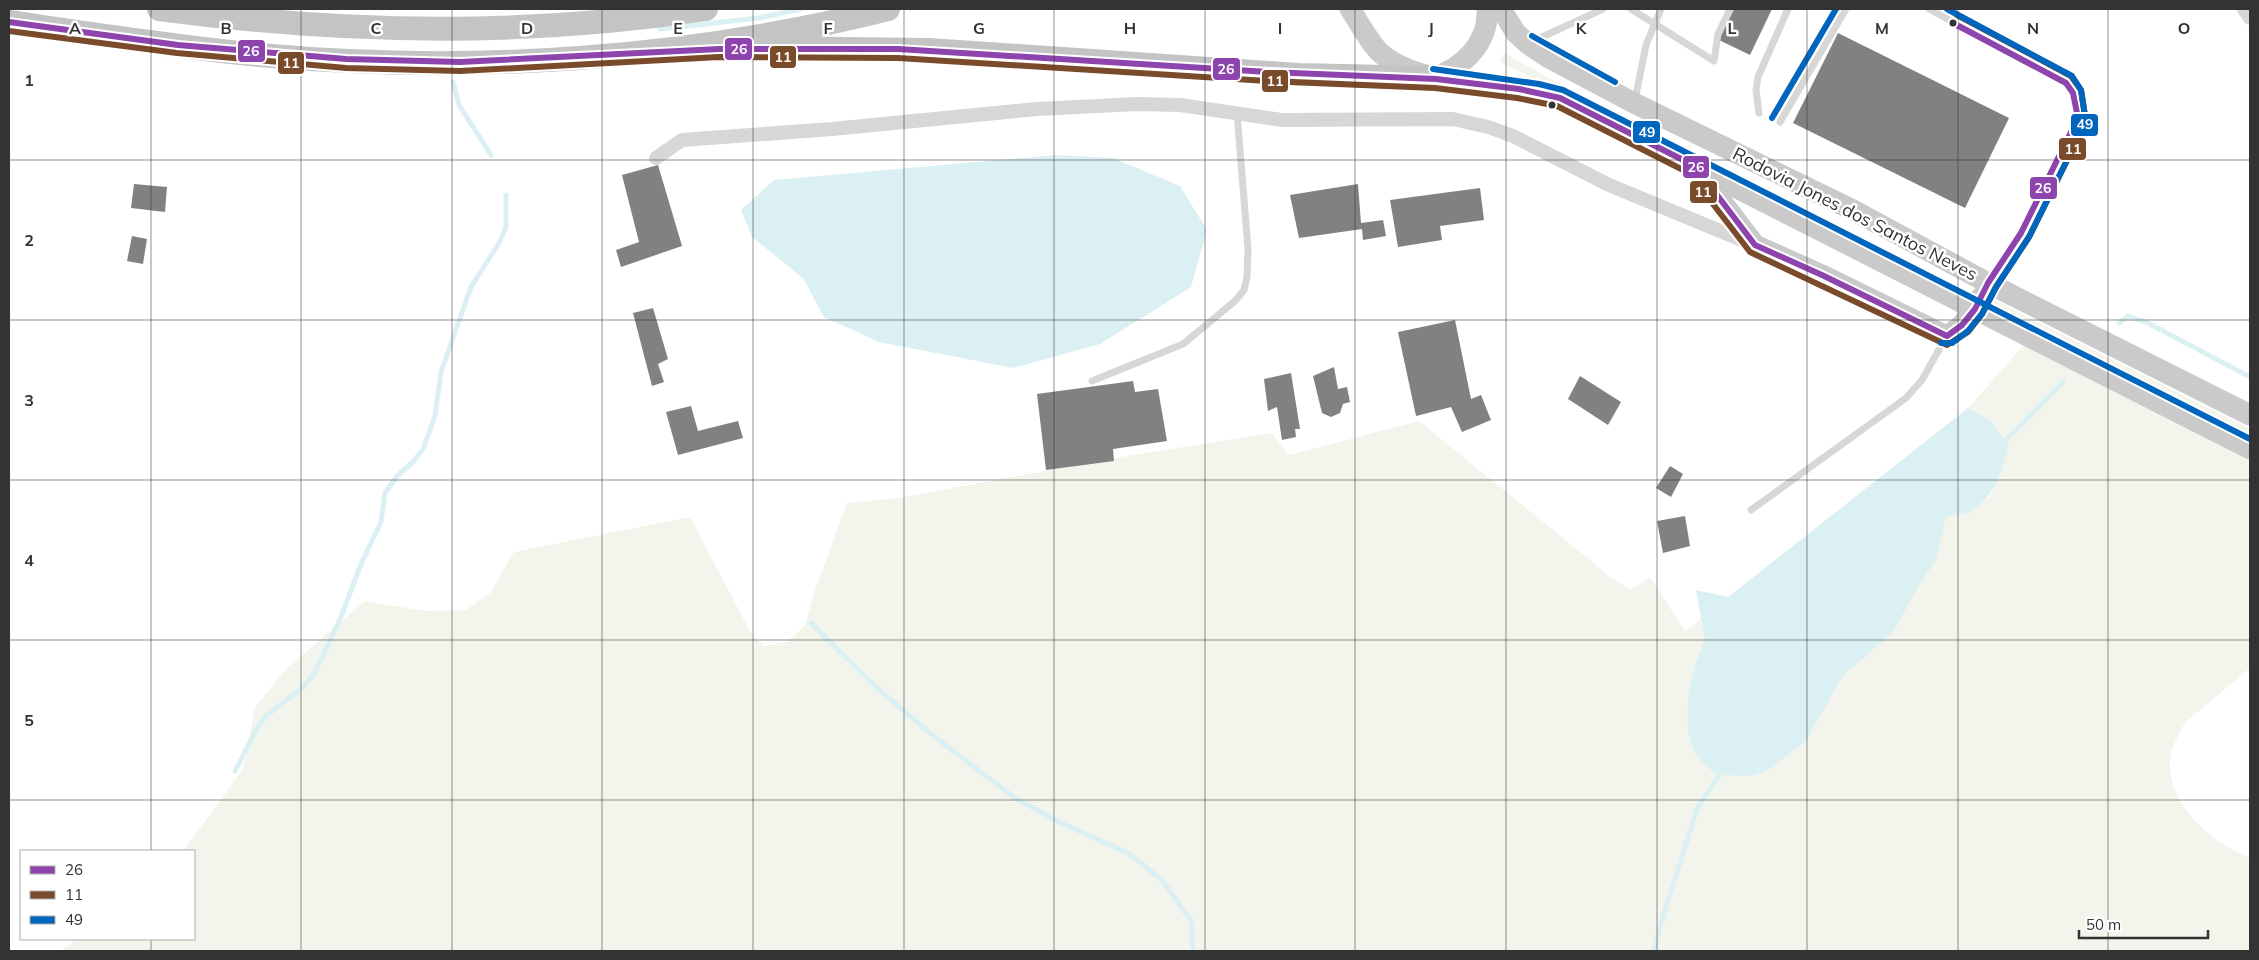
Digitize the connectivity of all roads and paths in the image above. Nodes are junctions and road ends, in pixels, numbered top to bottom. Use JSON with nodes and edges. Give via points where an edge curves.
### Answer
{"nodes":[{"id":1,"x":159,"y":9,"type":"edge"},
{"id":2,"x":706,"y":9,"type":"edge"},
{"id":3,"x":888,"y":9,"type":"edge"},
{"id":4,"x":1350,"y":9,"type":"edge"},
{"id":5,"x":1487,"y":9,"type":"edge"},
{"id":6,"x":1501,"y":9,"type":"edge"},
{"id":7,"x":1603,"y":9,"type":"edge"},
{"id":8,"x":1631,"y":9,"type":"edge"},
{"id":9,"x":1661,"y":9,"type":"edge"},
{"id":10,"x":1730,"y":9,"type":"edge"},
{"id":11,"x":1788,"y":9,"type":"edge"},
{"id":12,"x":1846,"y":9,"type":"edge"},
{"id":13,"x":1930,"y":9,"type":"edge"},
{"id":14,"x":2244,"y":9,"type":"edge"},
{"id":15,"x":2250,"y":18,"type":"edge"},
{"id":16,"x":9,"y":22,"type":"edge"},
{"id":17,"x":1654,"y":22,"type":"junction"},
{"id":18,"x":1528,"y":44,"type":"junction"},
{"id":19,"x":636,"y":53,"type":"junction"},
{"id":20,"x":1432,"y":78,"type":"junction"},
{"id":21,"x":1634,"y":103,"type":"junction"},
{"id":22,"x":1237,"y":113,"type":"junction"},
{"id":23,"x":1759,"y":113,"type":"dead end"},
{"id":24,"x":1780,"y":122,"type":"dead end"},
{"id":25,"x":656,"y":158,"type":"dead end"},
{"id":26,"x":1695,"y":166,"type":"junction"},
{"id":27,"x":1755,"y":245,"type":"junction"},
{"id":28,"x":1988,"y":283,"type":"junction"},
{"id":29,"x":1975,"y":309,"type":"junction"},
{"id":30,"x":1947,"y":336,"type":"junction"},
{"id":31,"x":1092,"y":381,"type":"dead end"},
{"id":32,"x":2250,"y":415,"type":"edge"},
{"id":33,"x":2250,"y":449,"type":"edge"},
{"id":34,"x":1751,"y":510,"type":"dead end"}],
"edges":[{"from":1,"to":2,"type":"highway","via":[[332,25],[460,27],[582,23]]},
{"from":3,"to":19,"type":"highway","via":[[760,35]]},
{"from":4,"to":20,"type":"main road","name":"Rodovia Jones dos Santos Neves","via":[[1382,55]]},
{"from":5,"to":20,"type":"main road","via":[[1488,20],[1482,40],[1468,58],[1448,73]]},
{"from":6,"to":18,"type":"main road","name":"Rodovia Jones dos Santos Neves","via":[[1516,33]]},
{"from":7,"to":18,"type":"lane"},
{"from":8,"to":17,"type":"lane"},
{"from":9,"to":17,"type":"lane"},
{"from":10,"to":17,"type":"lane","via":[[1718,34],[1714,61]]},
{"from":11,"to":23,"type":"lane","via":[[1758,78]]},
{"from":12,"to":24,"type":"lane"},
{"from":13,"to":28,"type":"lane","via":[[2066,83],[2077,106],[2078,118],[2052,173],[2021,233]]},
{"from":14,"to":15,"type":"street"},
{"from":16,"to":19,"type":"highway","via":[[194,48],[330,59],[460,62]]},
{"from":17,"to":21,"type":"lane"},
{"from":18,"to":21,"type":"main road","name":"Rodovia Jones dos Santos Neves"},
{"from":19,"to":20,"type":"highway","via":[[777,48],[910,50],[1298,75]]},
{"from":20,"to":26,"type":"main road","name":"Rodovia Jones dos Santos Neves","via":[[1560,98]]},
{"from":21,"to":28,"type":"main road","name":"Rodovia Jones dos Santos Neves","via":[[1853,210]]},
{"from":22,"to":25,"type":"street","via":[[1206,107],[1146,104],[1037,109],[682,140]]},
{"from":22,"to":27,"type":"street","via":[[1282,120],[1422,118],[1473,122],[1513,136],[1609,185]]},
{"from":22,"to":31,"type":"lane","via":[[1248,249],[1244,290],[1183,344]]},
{"from":26,"to":27,"type":"main road"},
{"from":26,"to":29,"type":"main road","name":"Rodovia Jones dos Santos Neves"},
{"from":27,"to":30,"type":"main road"},
{"from":28,"to":29,"type":"main road"},
{"from":28,"to":32,"type":"main road","name":"Rodovia Jones dos Santos Neves"},
{"from":29,"to":30,"type":"main road"},
{"from":29,"to":33,"type":"main road","name":"Rodovia Jones dos Santos Neves"},
{"from":30,"to":34,"type":"lane","via":[[1922,380],[1906,398]]}]}
